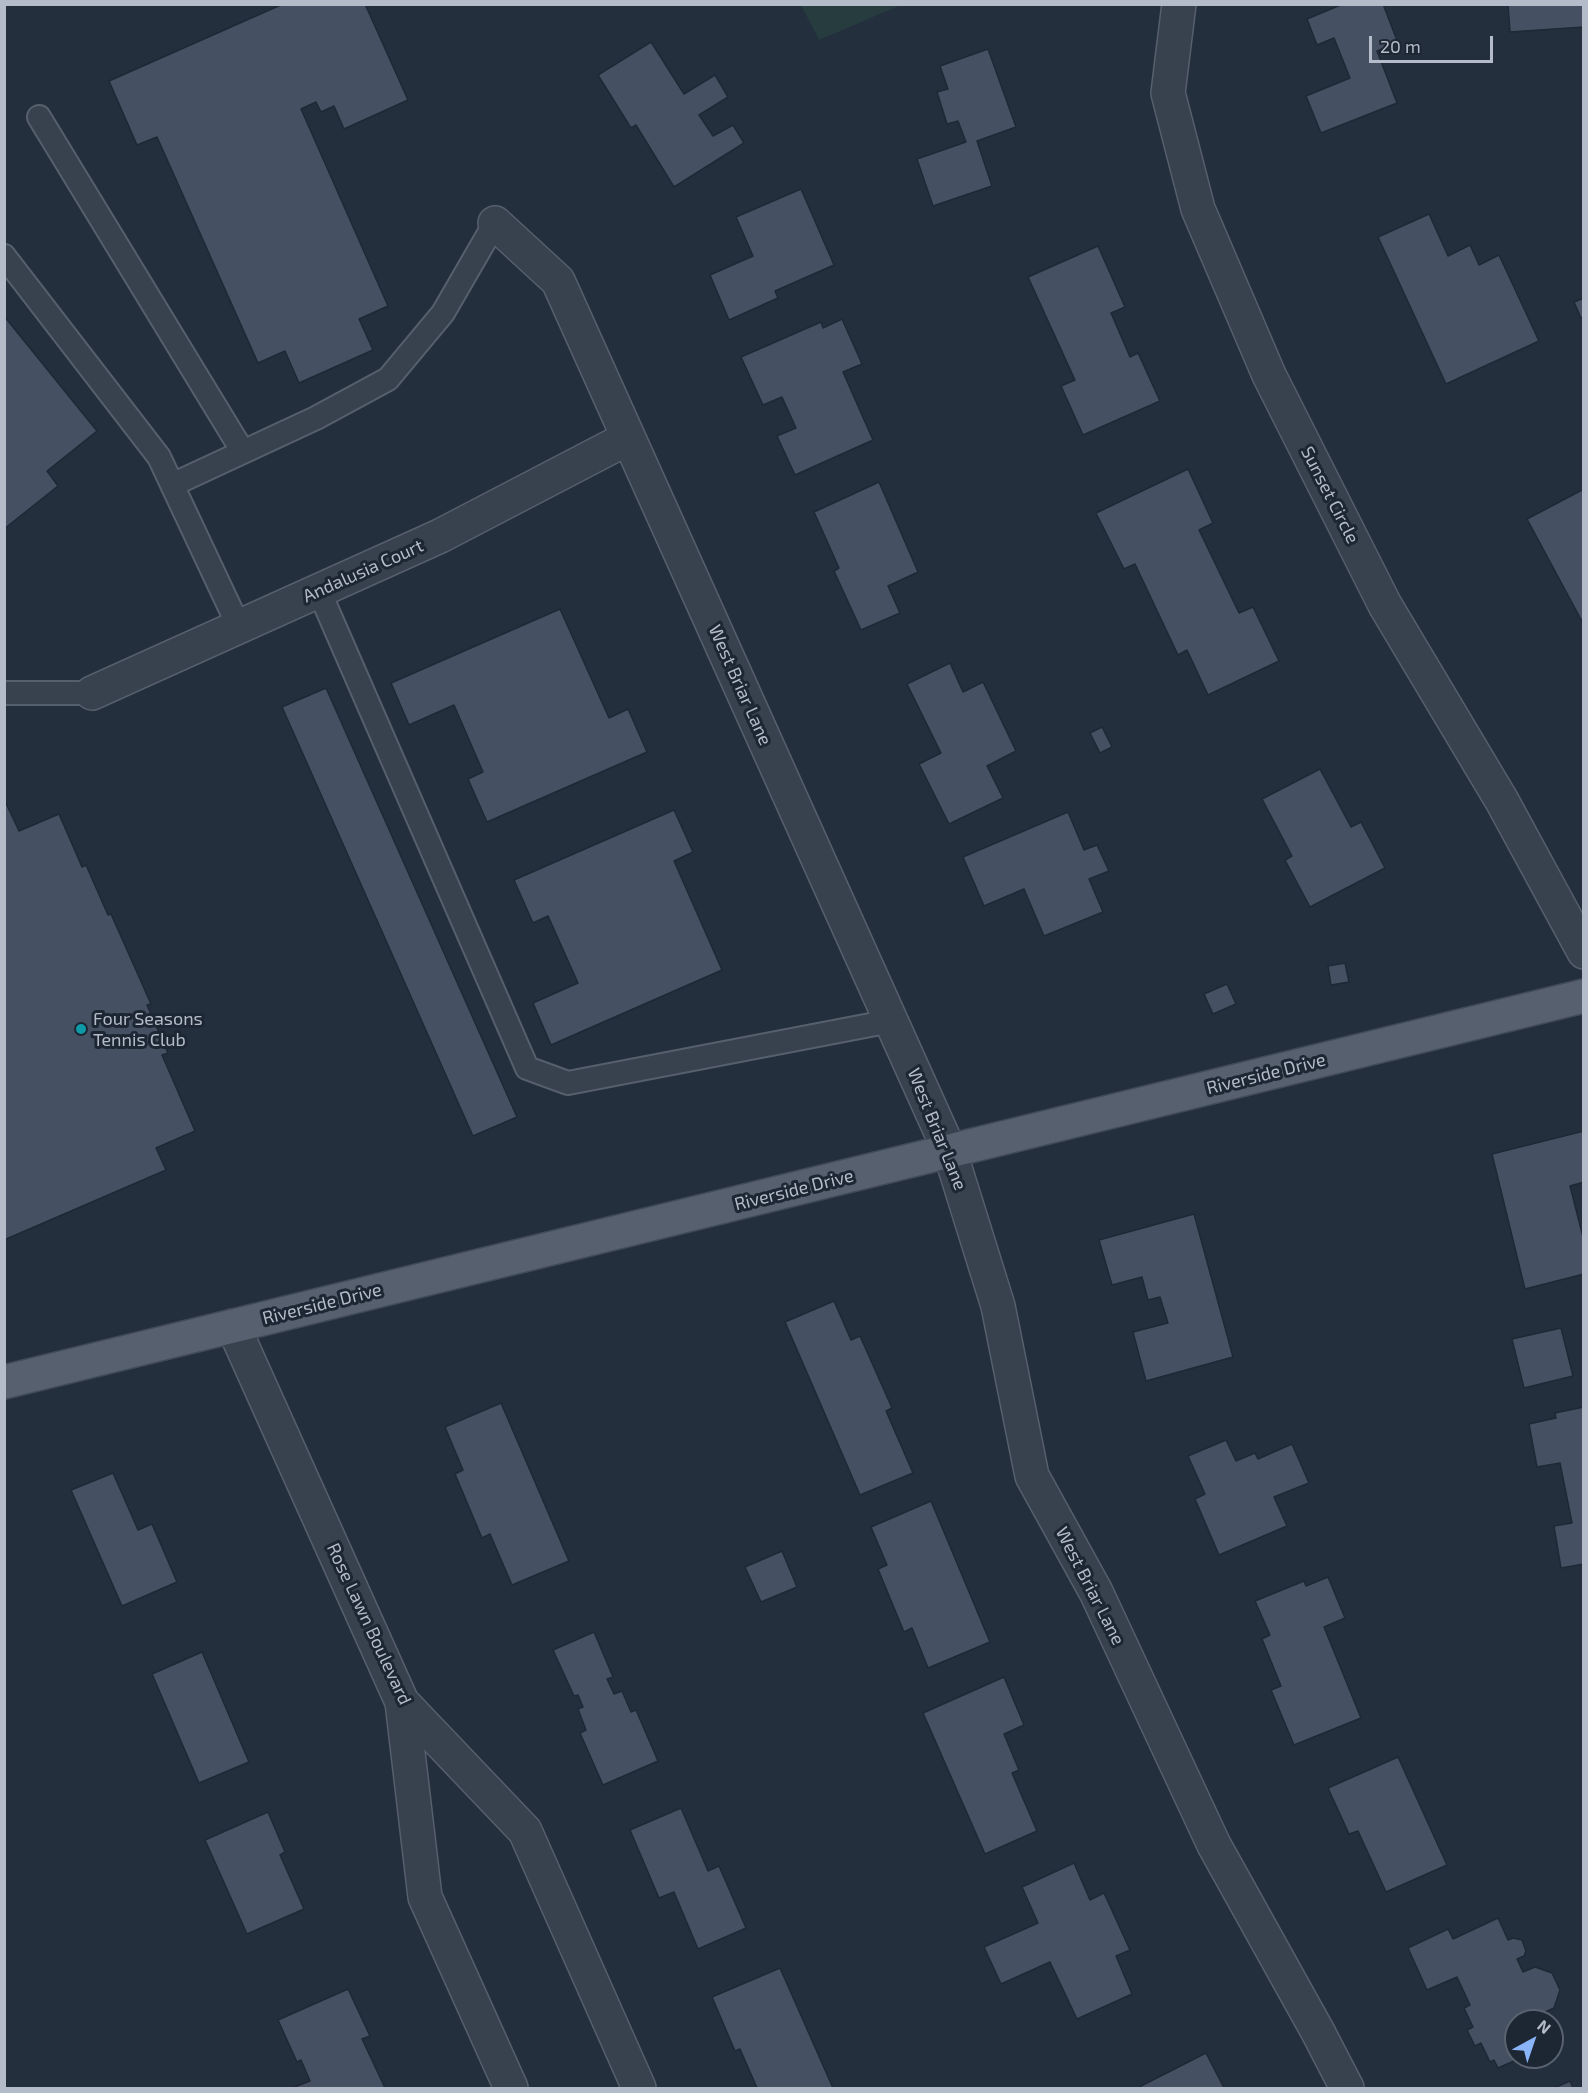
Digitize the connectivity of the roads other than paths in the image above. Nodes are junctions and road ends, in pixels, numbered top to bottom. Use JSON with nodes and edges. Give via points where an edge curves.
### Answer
{"nodes":[{"id":1,"x":1179,"y":4,"type":"edge"},
{"id":2,"x":39,"y":117,"type":"dead end"},
{"id":3,"x":495,"y":223,"type":"joint"},
{"id":4,"x":4,"y":256,"type":"edge"},
{"id":5,"x":628,"y":438,"type":"junction"},
{"id":6,"x":243,"y":452,"type":"junction"},
{"id":7,"x":172,"y":485,"type":"junction"},
{"id":8,"x":318,"y":591,"type":"junction"},
{"id":9,"x":239,"y":627,"type":"junction"},
{"id":10,"x":4,"y":693,"type":"edge"},
{"id":11,"x":92,"y":693,"type":"joint"},
{"id":12,"x":1584,"y":952,"type":"edge"},
{"id":13,"x":1584,"y":996,"type":"edge"},
{"id":14,"x":891,"y":1021,"type":"junction"},
{"id":15,"x":950,"y":1152,"type":"junction"},
{"id":16,"x":233,"y":1326,"type":"junction"},
{"id":17,"x":4,"y":1382,"type":"edge"},
{"id":18,"x":402,"y":1702,"type":"junction"},
{"id":19,"x":511,"y":2088,"type":"edge"},
{"id":20,"x":639,"y":2088,"type":"edge"},
{"id":21,"x":1347,"y":2088,"type":"edge"}],
"edges":[{"from":1,"to":12,"type":"street","name":"Sunset Circle","via":[[1168,93],[1198,209],[1269,375],[1385,605],[1502,801]]},
{"from":2,"to":6,"type":"lane"},
{"from":3,"to":5,"type":"street","name":"West Briar Lane","via":[[558,281]]},
{"from":3,"to":6,"type":"lane","via":[[443,314],[388,379]]},
{"from":4,"to":7,"type":"lane","via":[[159,458]]},
{"from":5,"to":8,"type":"street","name":"Andalusia Court","via":[[440,536]]},
{"from":5,"to":14,"type":"street","name":"West Briar Lane"},
{"from":6,"to":7,"type":"lane"},
{"from":7,"to":9,"type":"lane"},
{"from":8,"to":9,"type":"street","name":"Andalusia Court"},
{"from":8,"to":14,"type":"lane","via":[[527,1068],[568,1083]]},
{"from":9,"to":11,"type":"street","name":"Andalusia Court"},
{"from":10,"to":11,"type":"lane"},
{"from":13,"to":15,"type":"main road","name":"Riverside Drive"},
{"from":14,"to":15,"type":"street","name":"West Briar Lane"},
{"from":15,"to":16,"type":"main road","name":"Riverside Drive"},
{"from":15,"to":21,"type":"street","name":"West Briar Lane","via":[[998,1306],[1032,1476],[1096,1592],[1214,1845]]},
{"from":16,"to":17,"type":"main road","name":"Riverside Drive"},
{"from":16,"to":18,"type":"street","name":"Rose Lawn Boulevard"},
{"from":18,"to":19,"type":"street","via":[[425,1897]]},
{"from":18,"to":20,"type":"street","name":"Rose Lawn Boulevard","via":[[525,1831]]}]}
